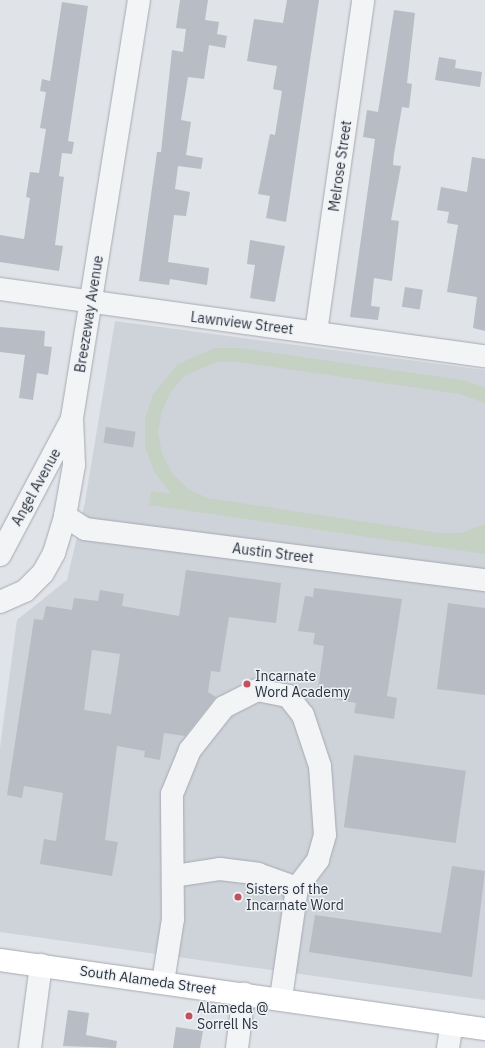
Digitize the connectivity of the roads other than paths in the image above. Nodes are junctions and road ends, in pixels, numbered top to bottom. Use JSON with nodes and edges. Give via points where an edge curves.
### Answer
{"nodes":[{"id":1,"x":139,"y":0,"type":"edge"},
{"id":2,"x":363,"y":0,"type":"edge"},
{"id":3,"x":0,"y":289,"type":"edge"},
{"id":4,"x":90,"y":304,"type":"junction"},
{"id":5,"x":316,"y":332,"type":"junction"},
{"id":6,"x":485,"y":356,"type":"edge"},
{"id":7,"x":72,"y":418,"type":"junction"},
{"id":8,"x":65,"y":516,"type":"junction"},
{"id":9,"x":8,"y":519,"type":"edge"},
{"id":10,"x":0,"y":555,"type":"edge"},
{"id":11,"x":485,"y":580,"type":"edge"},
{"id":12,"x":0,"y":602,"type":"edge"},
{"id":13,"x":174,"y":876,"type":"junction"},
{"id":14,"x":296,"y":888,"type":"junction"},
{"id":15,"x":0,"y":960,"type":"edge"},
{"id":16,"x":41,"y":965,"type":"junction"},
{"id":17,"x":163,"y":982,"type":"junction"},
{"id":18,"x":244,"y":993,"type":"junction"},
{"id":19,"x":281,"y":998,"type":"junction"},
{"id":20,"x":452,"y":1024,"type":"junction"},
{"id":21,"x":485,"y":1029,"type":"edge"},
{"id":22,"x":30,"y":1048,"type":"edge"},
{"id":23,"x":237,"y":1048,"type":"edge"},
{"id":24,"x":448,"y":1048,"type":"edge"}],
"edges":[{"from":1,"to":4,"type":"street","name":"Breezeway Avenue"},
{"from":2,"to":5,"type":"street","name":"Melrose Street"},
{"from":3,"to":4,"type":"street","name":"Lawnview Street"},
{"from":4,"to":5,"type":"street","name":"Lawnview Street"},
{"from":4,"to":7,"type":"street","name":"Breezeway Avenue"},
{"from":5,"to":6,"type":"street","name":"Lawnview Street"},
{"from":7,"to":8,"type":"street","name":"Breezeway Avenue","via":[[74,465]]},
{"from":7,"to":9,"type":"street","name":"Angel Avenue","via":[[48,470]]},
{"from":8,"to":11,"type":"street","name":"Austin Street","via":[[85,529]]},
{"from":8,"to":12,"type":"street","name":"Breezeway Avenue","via":[[54,553],[43,573],[25,591]]},
{"from":9,"to":10,"type":"street","name":"Angel Avenue"},
{"from":13,"to":14,"type":"street","via":[[220,869],[258,874]]},
{"from":13,"to":14,"type":"street","via":[[172,794],[190,750],[224,707],[257,690],[288,696],[303,715],[320,766],[325,835],[318,860]]},
{"from":13,"to":17,"type":"street","via":[[173,919]]},
{"from":14,"to":19,"type":"street"},
{"from":15,"to":16,"type":"main road","name":"South Alameda Street"},
{"from":16,"to":17,"type":"main road","name":"South Alameda Street"},
{"from":16,"to":22,"type":"street"},
{"from":17,"to":18,"type":"main road","name":"South Alameda Street"},
{"from":18,"to":19,"type":"main road","name":"South Alameda Street"},
{"from":18,"to":23,"type":"street"},
{"from":19,"to":20,"type":"main road","name":"South Alameda Street"},
{"from":20,"to":21,"type":"main road","name":"South Alameda Street"},
{"from":20,"to":24,"type":"street"}]}
